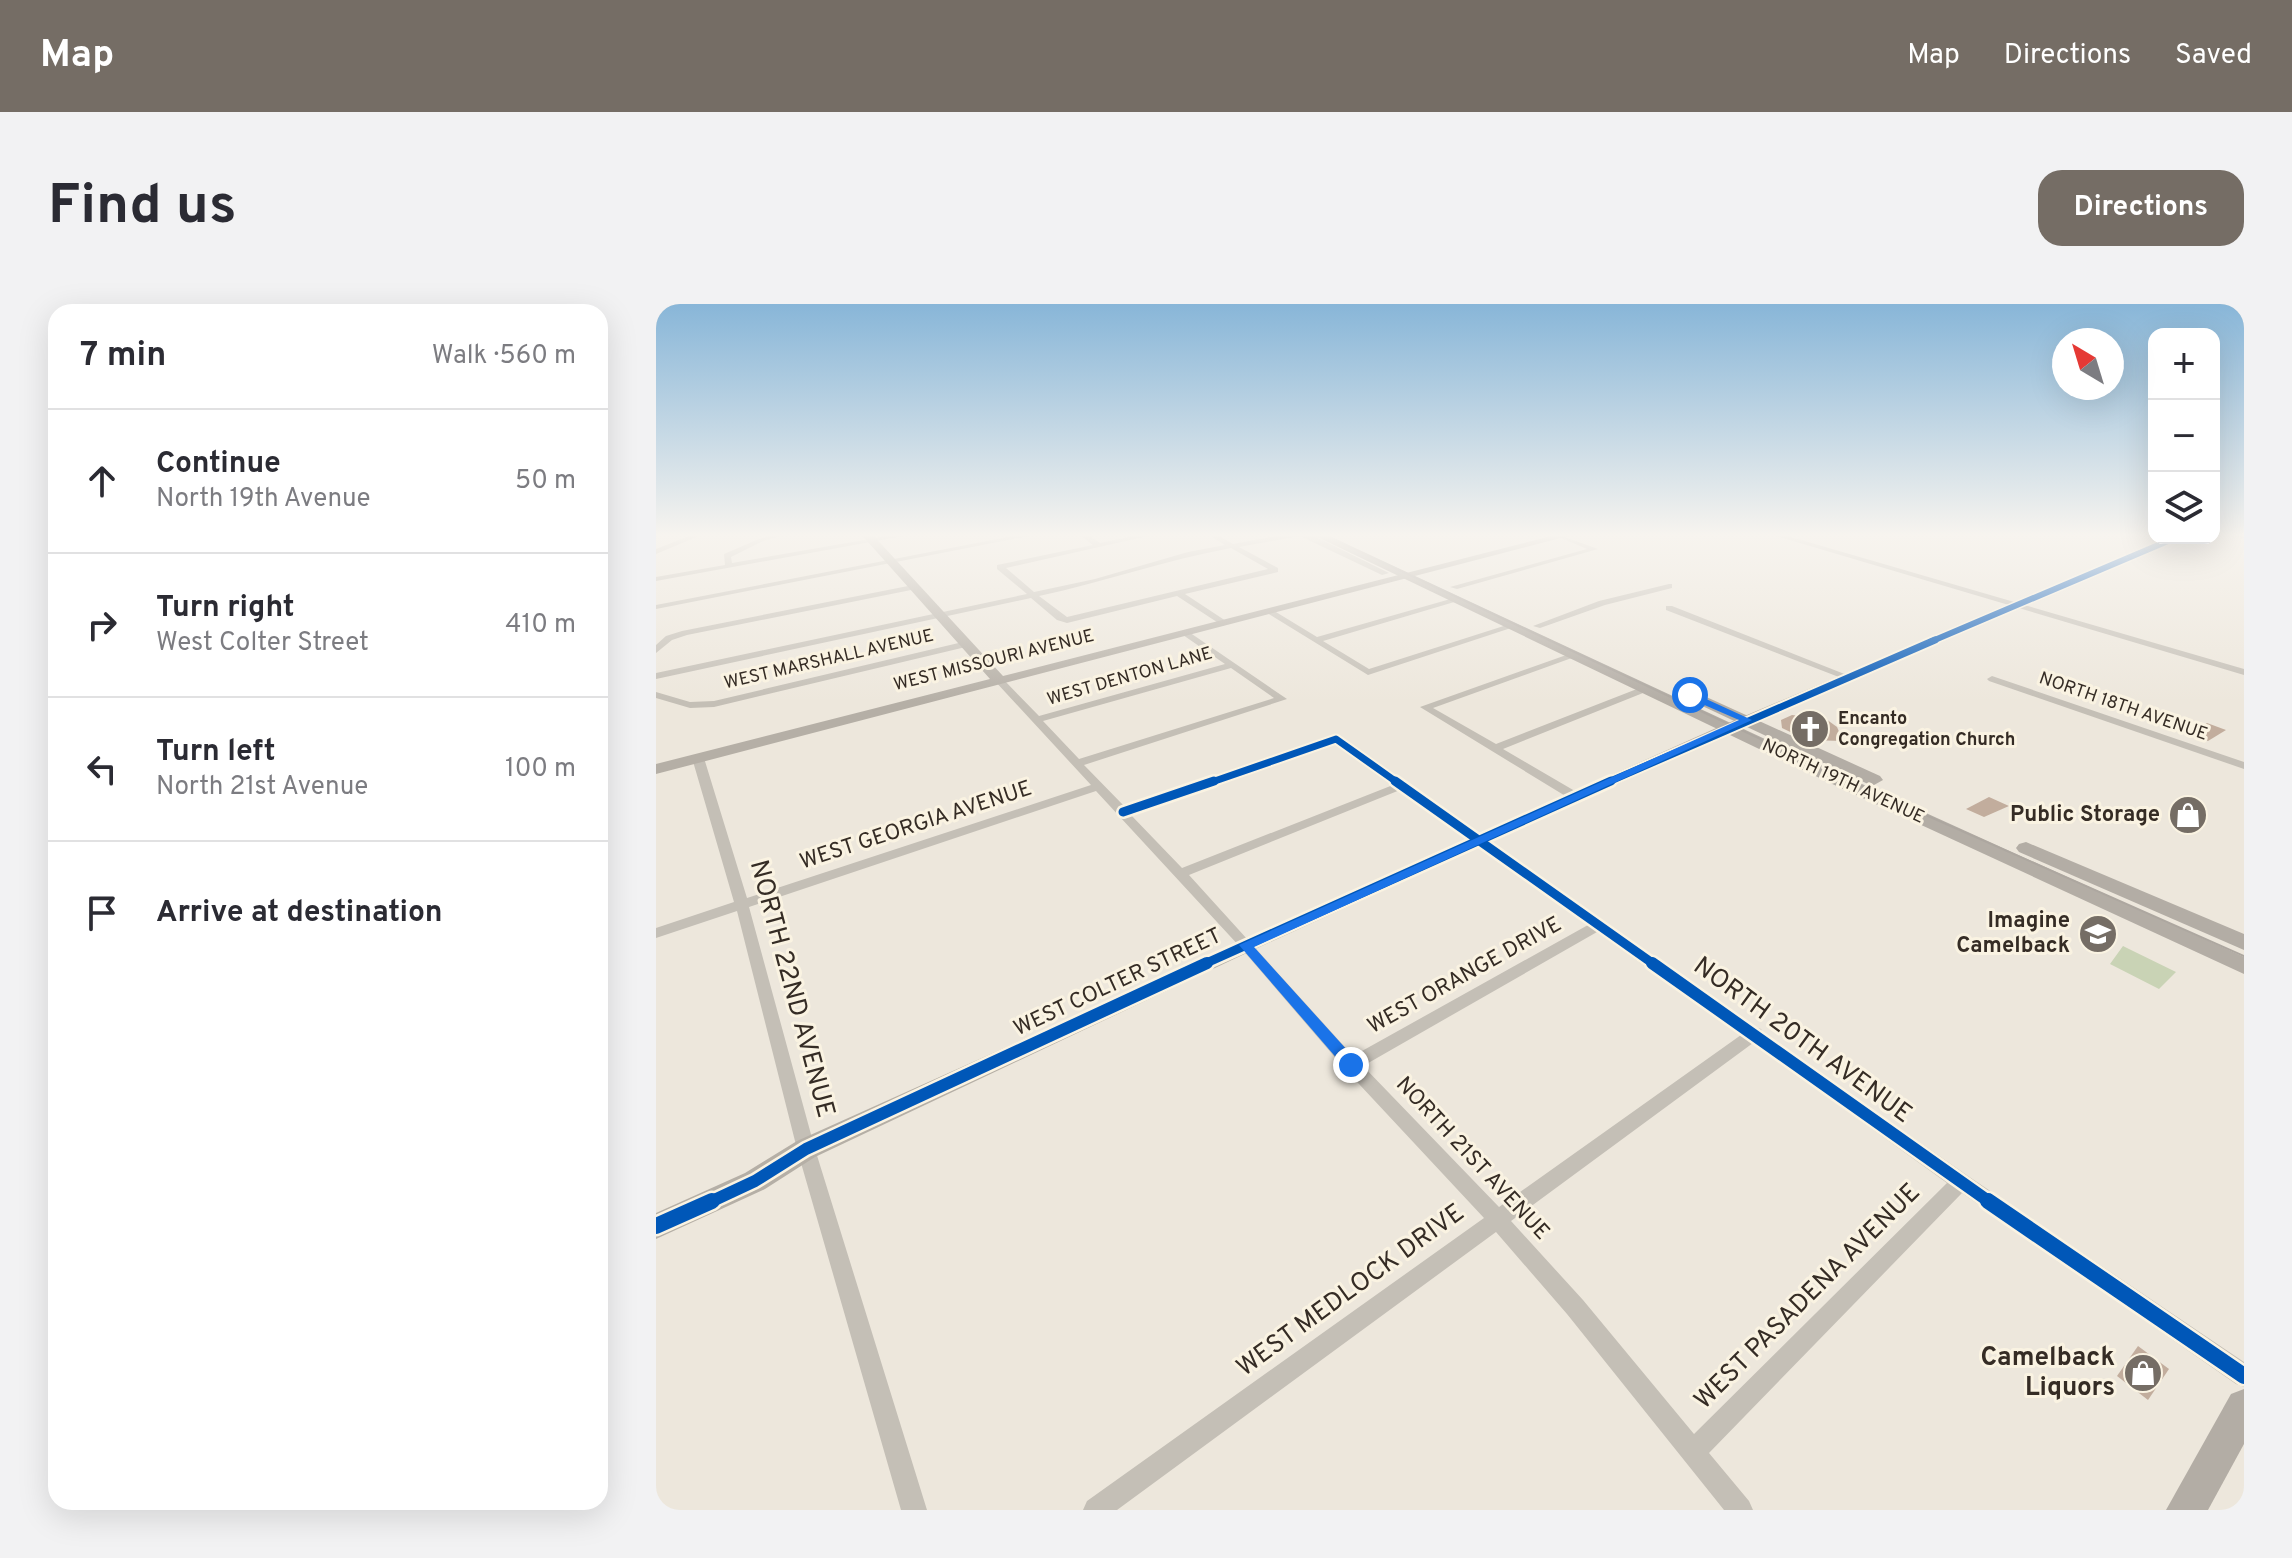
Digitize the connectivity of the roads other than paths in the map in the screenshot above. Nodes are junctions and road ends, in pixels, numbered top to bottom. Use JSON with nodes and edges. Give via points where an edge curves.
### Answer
{"nodes":[{"id":1,"x":751,"y":589,"type":"edge"},
{"id":2,"x":902,"y":589,"type":"edge"},
{"id":3,"x":915,"y":589,"type":"edge"},
{"id":4,"x":1026,"y":589,"type":"edge"},
{"id":5,"x":1059,"y":589,"type":"edge"},
{"id":6,"x":1198,"y":589,"type":"edge"},
{"id":7,"x":1352,"y":589,"type":"edge"},
{"id":8,"x":1444,"y":589,"type":"edge"},
{"id":9,"x":1450,"y":589,"type":"edge"},
{"id":10,"x":1468,"y":589,"type":"edge"},
{"id":11,"x":1658,"y":589,"type":"edge"},
{"id":12,"x":1678,"y":589,"type":"edge"},
{"id":13,"x":1963,"y":589,"type":"edge"},
{"id":14,"x":2054,"y":589,"type":"edge"},
{"id":15,"x":1682,"y":591,"type":"dead end"},
{"id":16,"x":1456,"y":593,"type":"junction"},
{"id":17,"x":1179,"y":594,"type":"junction"},
{"id":18,"x":1032,"y":595,"type":"junction"},
{"id":19,"x":2017,"y":605,"type":"junction"},
{"id":20,"x":656,"y":607,"type":"edge"},
{"id":21,"x":1669,"y":608,"type":"dead end"},
{"id":22,"x":1268,"y":611,"type":"junction"},
{"id":23,"x":939,"y":614,"type":"junction"},
{"id":24,"x":1223,"y":623,"type":"junction"},
{"id":25,"x":1513,"y":626,"type":"junction"},
{"id":26,"x":1537,"y":626,"type":"junction"},
{"id":27,"x":1186,"y":633,"type":"junction"},
{"id":28,"x":1316,"y":640,"type":"junction"},
{"id":29,"x":967,"y":644,"type":"junction"},
{"id":30,"x":656,"y":650,"type":"edge"},
{"id":31,"x":1575,"y":655,"type":"junction"},
{"id":32,"x":1232,"y":665,"type":"junction"},
{"id":33,"x":2244,"y":672,"type":"edge"},
{"id":34,"x":656,"y":676,"type":"edge"},
{"id":35,"x":1847,"y":677,"type":"junction"},
{"id":36,"x":1992,"y":679,"type":"dead end"},
{"id":37,"x":999,"y":680,"type":"junction"},
{"id":38,"x":1645,"y":689,"type":"junction"},
{"id":39,"x":656,"y":695,"type":"edge"},
{"id":40,"x":1037,"y":720,"type":"junction"},
{"id":41,"x":1738,"y":724,"type":"junction"},
{"id":42,"x":1494,"y":749,"type":"junction"},
{"id":43,"x":698,"y":758,"type":"junction"},
{"id":44,"x":1078,"y":763,"type":"junction"},
{"id":45,"x":2244,"y":766,"type":"edge"},
{"id":46,"x":656,"y":769,"type":"edge"},
{"id":47,"x":1400,"y":786,"type":"junction"},
{"id":48,"x":1097,"y":787,"type":"junction"},
{"id":49,"x":1576,"y":797,"type":"junction"},
{"id":50,"x":1123,"y":812,"type":"junction"},
{"id":51,"x":1480,"y":842,"type":"junction"},
{"id":52,"x":1180,"y":874,"type":"junction"},
{"id":53,"x":742,"y":905,"type":"junction"},
{"id":54,"x":1600,"y":924,"type":"junction"},
{"id":55,"x":656,"y":933,"type":"edge"},
{"id":56,"x":2244,"y":943,"type":"edge"},
{"id":57,"x":1246,"y":945,"type":"junction"},
{"id":58,"x":2244,"y":966,"type":"edge"},
{"id":59,"x":1755,"y":1033,"type":"junction"},
{"id":60,"x":1351,"y":1065,"type":"junction"},
{"id":61,"x":806,"y":1149,"type":"junction"},
{"id":62,"x":1961,"y":1182,"type":"junction"},
{"id":63,"x":1497,"y":1219,"type":"junction"},
{"id":64,"x":656,"y":1226,"type":"edge"},
{"id":65,"x":2244,"y":1376,"type":"edge"},
{"id":66,"x":2244,"y":1407,"type":"edge"},
{"id":67,"x":1694,"y":1451,"type":"junction"},
{"id":68,"x":914,"y":1510,"type":"edge"},
{"id":69,"x":1096,"y":1510,"type":"edge"},
{"id":70,"x":1740,"y":1510,"type":"edge"},
{"id":71,"x":2186,"y":1510,"type":"edge"}],
"edges":[{"from":1,"to":20,"type":"street"},
{"from":2,"to":30,"type":"street","via":[[669,638]]},
{"from":3,"to":23,"type":"street","name":"NORTH 21ST AVENUE"},
{"from":4,"to":18,"type":"street"},
{"from":5,"to":18,"type":"street"},
{"from":6,"to":17,"type":"street"},
{"from":7,"to":22,"type":"street","name":"WEST MISSOURI AVENUE"},
{"from":8,"to":16,"type":"main road","name":"NORTH 19TH AVENUE"},
{"from":9,"to":16,"type":"main road","name":"NORTH 19TH AVENUE"},
{"from":10,"to":16,"type":"street"},
{"from":11,"to":26,"type":"street"},
{"from":12,"to":15,"type":"street"},
{"from":13,"to":19,"type":"street"},
{"from":14,"to":19,"type":"street","name":"WEST COLTER STREET"},
{"from":16,"to":25,"type":"main road","name":"NORTH 19TH AVENUE"},
{"from":16,"to":26,"type":"main road","name":"NORTH 19TH AVENUE"},
{"from":16,"to":28,"type":"street"},
{"from":17,"to":18,"type":"street","via":[[1067,620]]},
{"from":17,"to":24,"type":"street"},
{"from":18,"to":23,"type":"street"},
{"from":19,"to":33,"type":"street"},
{"from":19,"to":35,"type":"street","name":"WEST COLTER STREET"},
{"from":21,"to":35,"type":"street"},
{"from":22,"to":24,"type":"street","name":"WEST MISSOURI AVENUE"},
{"from":22,"to":28,"type":"street"},
{"from":23,"to":29,"type":"street","name":"NORTH 21ST AVENUE"},
{"from":23,"to":34,"type":"street"},
{"from":24,"to":27,"type":"street","name":"WEST MISSOURI AVENUE"},
{"from":25,"to":28,"type":"street","via":[[1368,672]]},
{"from":25,"to":31,"type":"main road","name":"NORTH 19TH AVENUE"},
{"from":26,"to":41,"type":"main road","name":"NORTH 19TH AVENUE"},
{"from":27,"to":32,"type":"street"},
{"from":27,"to":37,"type":"street","name":"WEST MISSOURI AVENUE"},
{"from":29,"to":37,"type":"street","name":"NORTH 21ST AVENUE"},
{"from":29,"to":39,"type":"street","name":"WEST MARSHALL AVENUE","via":[[698,706]]},
{"from":31,"to":38,"type":"main road","name":"NORTH 19TH AVENUE"},
{"from":31,"to":42,"type":"street","via":[[1425,707]]},
{"from":32,"to":40,"type":"street","name":"WEST DENTON LANE"},
{"from":32,"to":44,"type":"street","via":[[1282,699]]},
{"from":35,"to":41,"type":"street","name":"WEST COLTER STREET"},
{"from":36,"to":45,"type":"street","name":"NORTH 18TH AVENUE"},
{"from":37,"to":40,"type":"street","name":"NORTH 21ST AVENUE"},
{"from":37,"to":43,"type":"street","name":"WEST MISSOURI AVENUE"},
{"from":38,"to":41,"type":"main road","name":"NORTH 19TH AVENUE"},
{"from":38,"to":42,"type":"street"},
{"from":40,"to":44,"type":"street","name":"NORTH 21ST AVENUE"},
{"from":41,"to":49,"type":"street","name":"WEST COLTER STREET"},
{"from":41,"to":56,"type":"main road","name":"NORTH 19TH AVENUE"},
{"from":41,"to":58,"type":"main road","name":"NORTH 19TH AVENUE"},
{"from":42,"to":49,"type":"street"},
{"from":43,"to":46,"type":"street","name":"WEST MISSOURI AVENUE"},
{"from":43,"to":53,"type":"street","name":"NORTH 22ND AVENUE"},
{"from":44,"to":48,"type":"street","name":"NORTH 21ST AVENUE"},
{"from":47,"to":50,"type":"street","name":"NORTH 20TH AVENUE","via":[[1336,739]]},
{"from":47,"to":51,"type":"street","name":"NORTH 20TH AVENUE"},
{"from":47,"to":52,"type":"street"},
{"from":48,"to":50,"type":"street","name":"NORTH 21ST AVENUE"},
{"from":48,"to":53,"type":"street","name":"WEST GEORGIA AVENUE"},
{"from":49,"to":51,"type":"street","name":"WEST COLTER STREET"},
{"from":50,"to":52,"type":"street","name":"NORTH 21ST AVENUE"},
{"from":51,"to":54,"type":"street","name":"NORTH 20TH AVENUE"},
{"from":51,"to":57,"type":"street","name":"WEST COLTER STREET"},
{"from":52,"to":57,"type":"street","name":"NORTH 21ST AVENUE"},
{"from":53,"to":55,"type":"street","name":"WEST GEORGIA AVENUE"},
{"from":53,"to":61,"type":"street","name":"NORTH 22ND AVENUE"},
{"from":54,"to":59,"type":"street","name":"NORTH 20TH AVENUE"},
{"from":54,"to":60,"type":"street","name":"WEST ORANGE DRIVE"},
{"from":57,"to":60,"type":"street","name":"NORTH 21ST AVENUE"},
{"from":57,"to":61,"type":"street","name":"WEST COLTER STREET"},
{"from":59,"to":62,"type":"street","name":"NORTH 20TH AVENUE"},
{"from":59,"to":63,"type":"street","name":"WEST MEDLOCK DRIVE"},
{"from":60,"to":63,"type":"street","name":"NORTH 21ST AVENUE"},
{"from":61,"to":64,"type":"street","name":"WEST COLTER STREET","via":[[755,1181]]},
{"from":61,"to":68,"type":"street","name":"NORTH 22ND AVENUE"},
{"from":62,"to":65,"type":"street","name":"NORTH 20TH AVENUE"},
{"from":62,"to":67,"type":"street","name":"WEST PASADENA AVENUE"},
{"from":63,"to":67,"type":"street","name":"NORTH 21ST AVENUE"},
{"from":63,"to":69,"type":"street","name":"WEST MEDLOCK DRIVE"},
{"from":66,"to":71,"type":"main road"},
{"from":67,"to":70,"type":"street","name":"NORTH 21ST AVENUE"}]}
